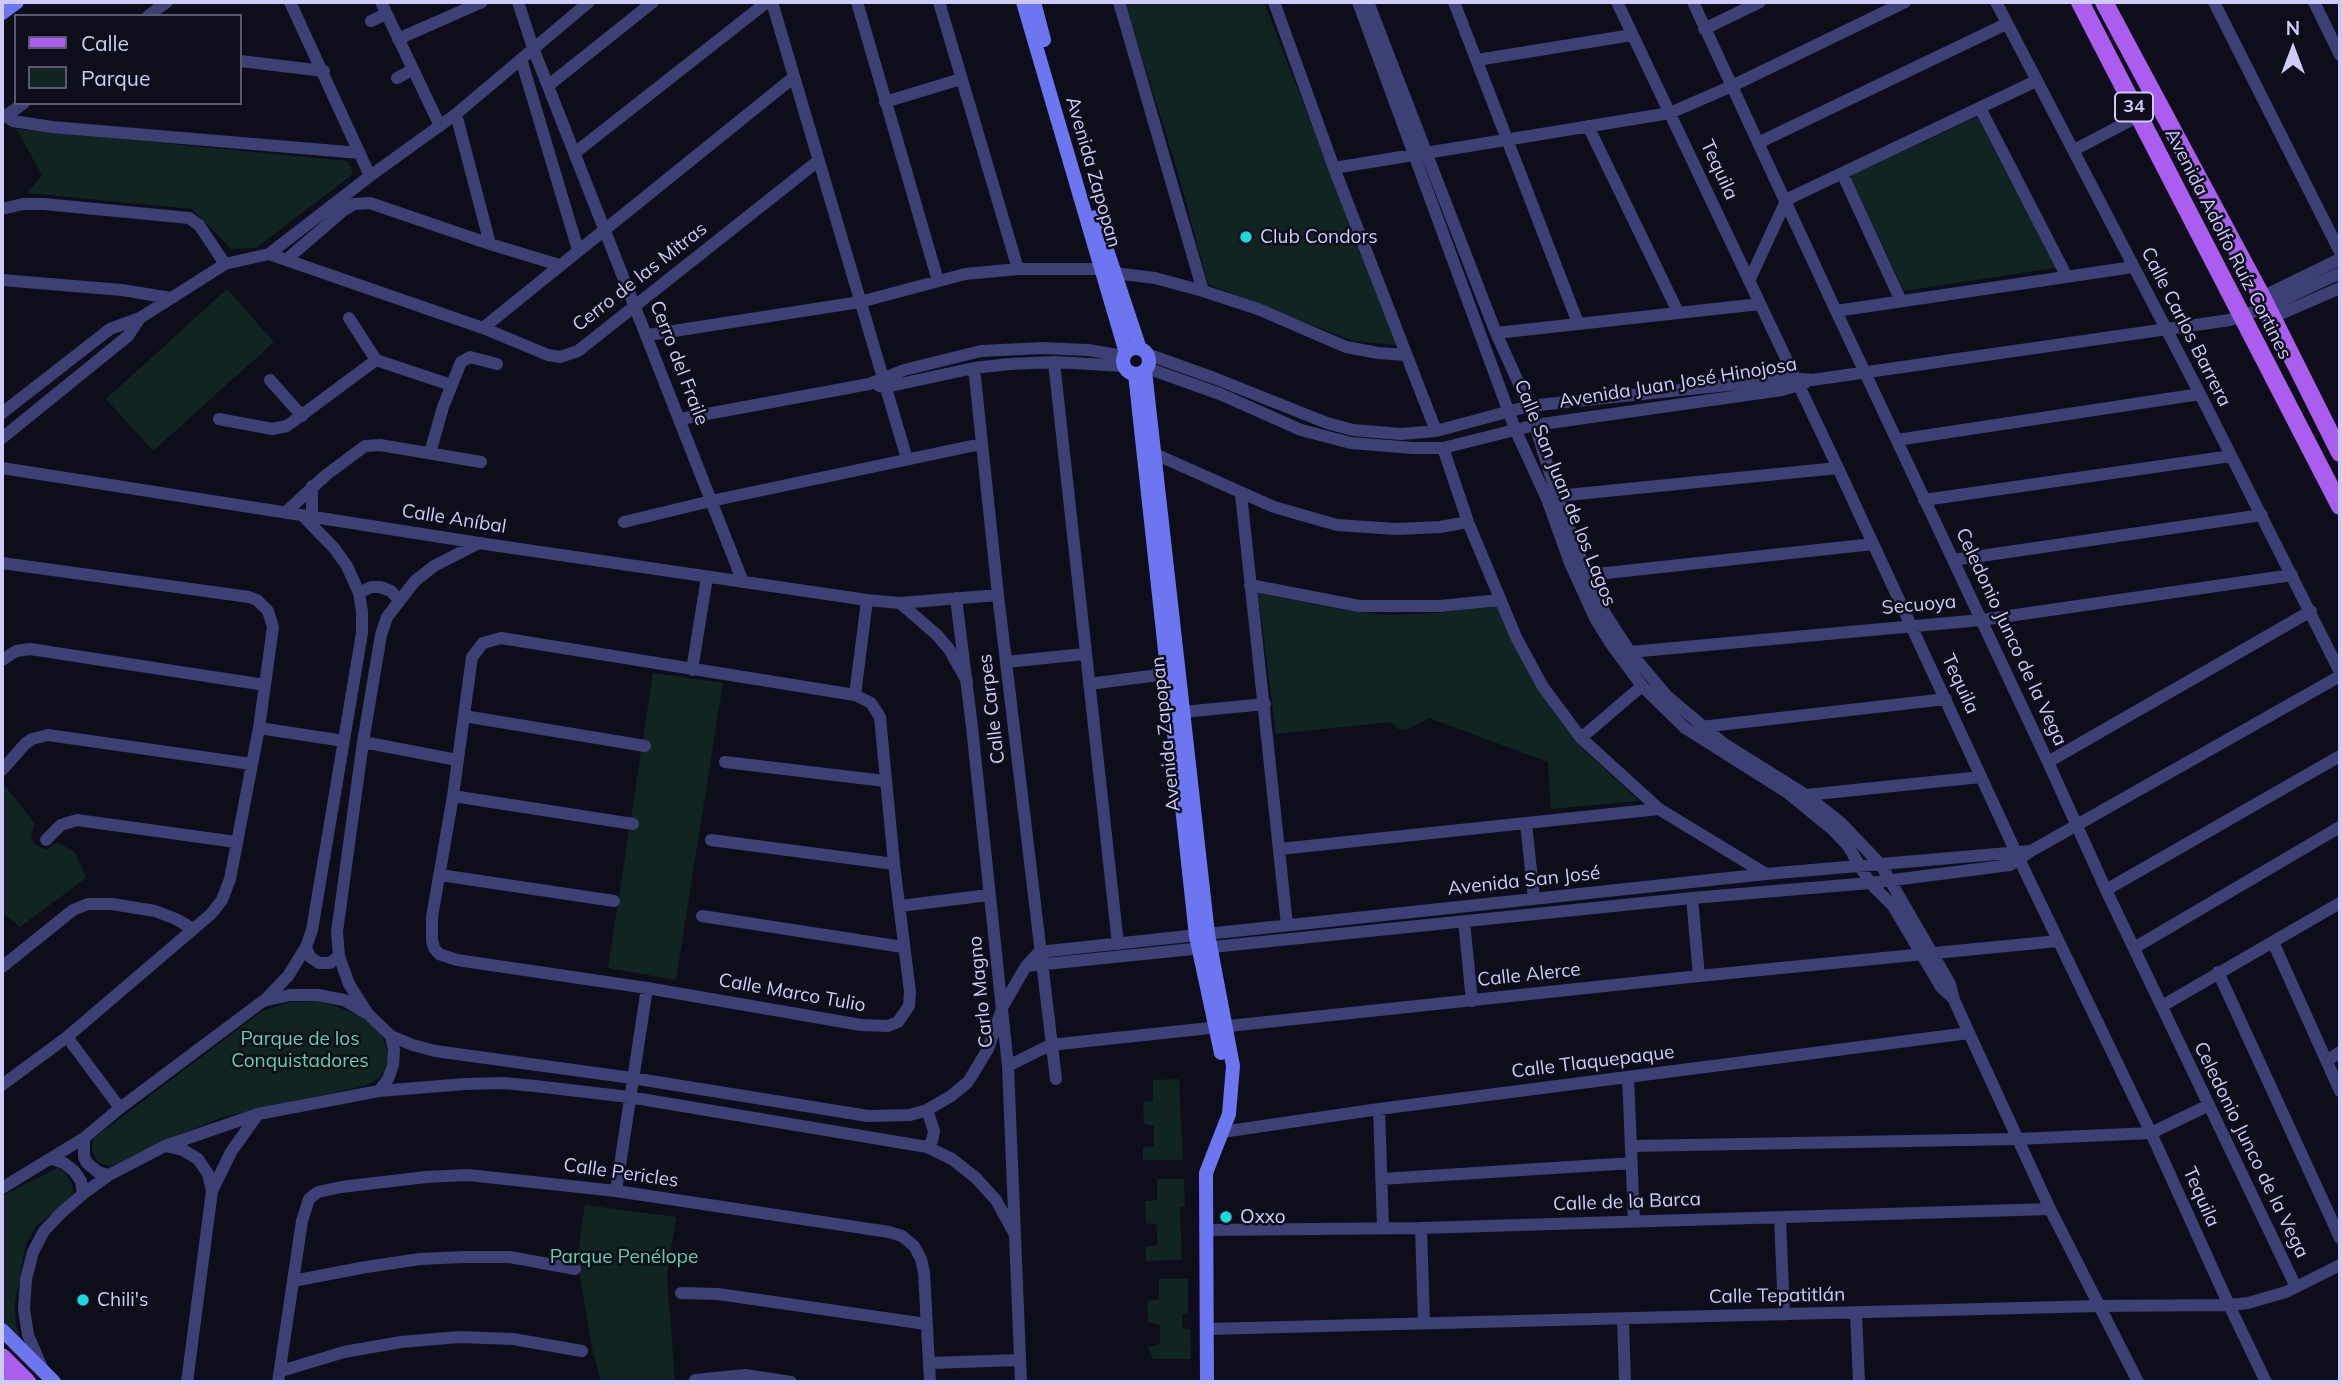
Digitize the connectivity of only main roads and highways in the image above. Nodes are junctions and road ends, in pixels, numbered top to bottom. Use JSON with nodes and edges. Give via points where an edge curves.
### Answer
{"nodes":[{"id":1,"x":2080,"y":2,"type":"edge"},
{"id":2,"x":2104,"y":2,"type":"edge"},
{"id":3,"x":2340,"y":453,"type":"edge"},
{"id":4,"x":2340,"y":506,"type":"edge"},
{"id":5,"x":2,"y":1357,"type":"edge"},
{"id":6,"x":27,"y":1382,"type":"edge"}],
"edges":[{"from":1,"to":4,"type":"main road","name":"Avenida Adolfo Ruíz Cortines","number":"34"},
{"from":2,"to":3,"type":"main road","name":"Avenida Adolfo Ruíz Cortines","number":"34"},
{"from":5,"to":6,"type":"main road"}]}
